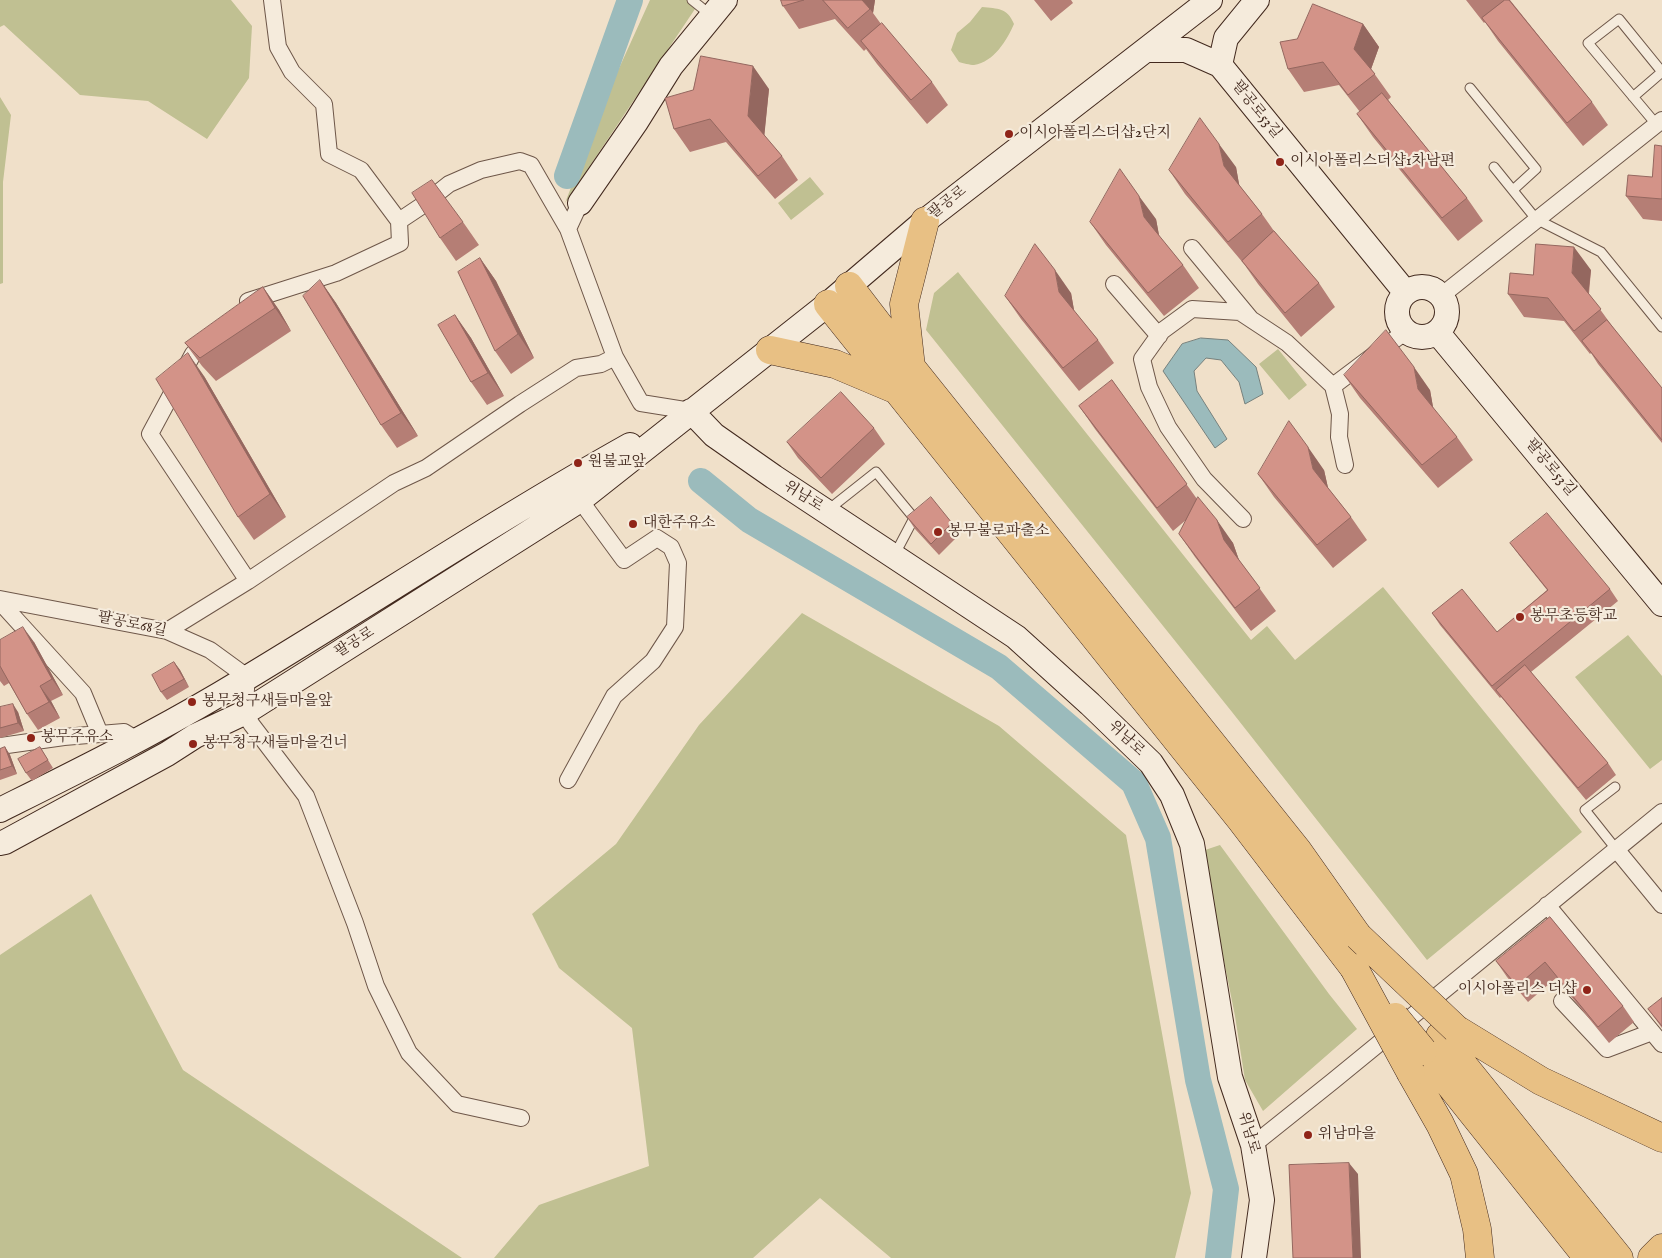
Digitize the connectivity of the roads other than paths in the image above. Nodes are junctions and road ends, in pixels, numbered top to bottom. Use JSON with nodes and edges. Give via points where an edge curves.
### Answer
{"nodes":[{"id":1,"x":272,"y":0,"type":"edge"},
{"id":2,"x":692,"y":0,"type":"edge"},
{"id":3,"x":1210,"y":0,"type":"edge"},
{"id":4,"x":1257,"y":0,"type":"edge"},
{"id":5,"x":719,"y":8,"type":"edge"},
{"id":6,"x":1146,"y":50,"type":"junction"},
{"id":7,"x":1220,"y":65,"type":"junction"},
{"id":8,"x":1470,"y":88,"type":"dead end"},
{"id":9,"x":1633,"y":97,"type":"junction"},
{"id":10,"x":1659,"y":122,"type":"edge"},
{"id":11,"x":1494,"y":167,"type":"dead end"},
{"id":12,"x":1512,"y":190,"type":"junction"},
{"id":13,"x":580,"y":203,"type":"joint"},
{"id":14,"x":1536,"y":219,"type":"junction"},
{"id":15,"x":399,"y":221,"type":"junction"},
{"id":16,"x":925,"y":221,"type":"junction"},
{"id":17,"x":568,"y":229,"type":"junction"},
{"id":18,"x":1192,"y":248,"type":"dead end"},
{"id":19,"x":1114,"y":284,"type":"dead end"},
{"id":20,"x":849,"y":286,"type":"junction"},
{"id":21,"x":1406,"y":293,"type":"junction"},
{"id":22,"x":1441,"y":296,"type":"junction"},
{"id":23,"x":828,"y":304,"type":"junction"},
{"id":24,"x":237,"y":309,"type":"edge"},
{"id":25,"x":1252,"y":320,"type":"junction"},
{"id":26,"x":1662,"y":327,"type":"edge"},
{"id":27,"x":218,"y":328,"type":"edge"},
{"id":28,"x":1406,"y":330,"type":"junction"},
{"id":29,"x":1438,"y":332,"type":"junction"},
{"id":30,"x":1159,"y":336,"type":"junction"},
{"id":31,"x":770,"y":350,"type":"junction"},
{"id":32,"x":614,"y":357,"type":"junction"},
{"id":33,"x":911,"y":367,"type":"junction"},
{"id":34,"x":1333,"y":386,"type":"junction"},
{"id":35,"x":896,"y":389,"type":"junction"},
{"id":36,"x":690,"y":411,"type":"junction"},
{"id":37,"x":1345,"y":465,"type":"dead end"},
{"id":38,"x":580,"y":500,"type":"junction"},
{"id":39,"x":826,"y":512,"type":"junction"},
{"id":40,"x":1243,"y":519,"type":"dead end"},
{"id":41,"x":894,"y":556,"type":"junction"},
{"id":42,"x":248,"y":581,"type":"junction"},
{"id":43,"x":0,"y":600,"type":"edge"},
{"id":44,"x":1662,"y":604,"type":"edge"},
{"id":45,"x":167,"y":631,"type":"junction"},
{"id":46,"x":247,"y":677,"type":"junction"},
{"id":47,"x":244,"y":713,"type":"junction"},
{"id":48,"x":100,"y":734,"type":"junction"},
{"id":49,"x":137,"y":740,"type":"junction"},
{"id":50,"x":0,"y":746,"type":"edge"},
{"id":51,"x":568,"y":780,"type":"dead end"},
{"id":52,"x":1615,"y":787,"type":"dead end"},
{"id":53,"x":0,"y":810,"type":"edge"},
{"id":54,"x":1662,"y":812,"type":"edge"},
{"id":55,"x":0,"y":843,"type":"edge"},
{"id":56,"x":1616,"y":849,"type":"junction"},
{"id":57,"x":1547,"y":905,"type":"junction"},
{"id":58,"x":1662,"y":905,"type":"edge"},
{"id":59,"x":1562,"y":1001,"type":"dead end"},
{"id":60,"x":1657,"y":1038,"type":"edge"},
{"id":61,"x":1432,"y":1047,"type":"junction"},
{"id":62,"x":521,"y":1118,"type":"dead end"},
{"id":63,"x":1662,"y":1138,"type":"edge"},
{"id":64,"x":1253,"y":1144,"type":"junction"},
{"id":65,"x":1467,"y":1188,"type":"junction"},
{"id":66,"x":1662,"y":1248,"type":"edge"},
{"id":67,"x":1598,"y":1252,"type":"edge"},
{"id":68,"x":1254,"y":1258,"type":"edge"},
{"id":69,"x":1472,"y":1258,"type":"edge"},
{"id":70,"x":1480,"y":1258,"type":"edge"},
{"id":71,"x":1652,"y":1258,"type":"edge"}],
"edges":[{"from":1,"to":15,"type":"street","via":[[278,47],[292,72],[324,104],[329,154],[361,170]]},
{"from":2,"to":5,"type":"lane"},
{"from":3,"to":6,"type":"main road","name":"팔공로"},
{"from":4,"to":7,"type":"main road","via":[[1226,38]]},
{"from":5,"to":13,"type":"main road","via":[[671,66]]},
{"from":6,"to":7,"type":"main road","via":[[1186,50]]},
{"from":6,"to":16,"type":"main road","name":"팔공로"},
{"from":7,"to":21,"type":"main road","name":"팔공로53길"},
{"from":8,"to":12,"type":"lane","via":[[1536,169]]},
{"from":9,"to":9,"type":"lane","via":[[1588,43],[1619,19],[1662,72]]},
{"from":9,"to":10,"type":"lane"},
{"from":10,"to":14,"type":"street"},
{"from":11,"to":12,"type":"lane"},
{"from":12,"to":14,"type":"lane"},
{"from":13,"to":17,"type":"street"},
{"from":14,"to":22,"type":"street"},
{"from":14,"to":26,"type":"lane","via":[[1601,252]]},
{"from":15,"to":17,"type":"street","via":[[449,184],[482,170],[520,161],[531,165]]},
{"from":15,"to":24,"type":"street","via":[[400,243],[336,273],[243,302]]},
{"from":16,"to":20,"type":"main road","name":"팔공로"},
{"from":16,"to":33,"type":"highway","via":[[904,304]]},
{"from":17,"to":32,"type":"street"},
{"from":18,"to":25,"type":"street"},
{"from":19,"to":30,"type":"street"},
{"from":20,"to":23,"type":"main road","name":"팔공로"},
{"from":20,"to":33,"type":"highway"},
{"from":21,"to":22,"type":"main road","via":[[1428,288]]},
{"from":21,"to":28,"type":"main road","via":[[1397,312]]},
{"from":22,"to":29,"type":"main road","via":[[1447,310]]},
{"from":23,"to":31,"type":"main road","name":"팔공로"},
{"from":23,"to":35,"type":"highway"},
{"from":25,"to":30,"type":"street","via":[[1240,312],[1192,309]]},
{"from":25,"to":34,"type":"street","via":[[1287,343]]},
{"from":27,"to":42,"type":"street","via":[[193,354],[150,434]]},
{"from":28,"to":29,"type":"main road","via":[[1425,337]]},
{"from":28,"to":34,"type":"street"},
{"from":29,"to":44,"type":"main road","name":"팔공로53길"},
{"from":30,"to":40,"type":"street","via":[[1142,359],[1149,387],[1168,427],[1199,471]]},
{"from":31,"to":35,"type":"highway","via":[[835,364]]},
{"from":31,"to":36,"type":"main road","name":"팔공로"},
{"from":32,"to":36,"type":"street","via":[[641,403]]},
{"from":32,"to":42,"type":"street","via":[[601,364],[576,368],[426,468],[394,483]]},
{"from":33,"to":61,"type":"highway","bridge":true,"via":[[1298,851]]},
{"from":34,"to":37,"type":"street","via":[[1340,414],[1339,438]]},
{"from":35,"to":61,"type":"highway","bridge":true,"via":[[1354,968]]},
{"from":36,"to":38,"type":"main road","name":"팔공로"},
{"from":36,"to":39,"type":"main road","name":"위남로","via":[[714,435]]},
{"from":36,"to":46,"type":"main road","name":"팔공로","via":[[563,482]]},
{"from":38,"to":47,"type":"main road","name":"팔공로"},
{"from":38,"to":51,"type":"street","via":[[624,560],[657,538],[671,547],[678,563],[675,627],[653,661],[614,696]]},
{"from":39,"to":41,"type":"main road","name":"위남로"},
{"from":39,"to":41,"type":"lane","via":[[876,472],[914,518]]},
{"from":41,"to":64,"type":"main road","name":"위남로","via":[[1016,637],[1151,763],[1172,795],[1192,844],[1230,1077]]},
{"from":42,"to":45,"type":"street"},
{"from":43,"to":45,"type":"street","name":"팔공로68길"},
{"from":43,"to":48,"type":"street","via":[[84,693]]},
{"from":45,"to":46,"type":"street","name":"팔공로68길","via":[[210,650]]},
{"from":46,"to":47,"type":"street"},
{"from":46,"to":49,"type":"main road","name":"팔공로"},
{"from":47,"to":55,"type":"main road","name":"팔공로","via":[[195,736]]},
{"from":47,"to":62,"type":"street","via":[[306,796],[376,986],[409,1053],[458,1104]]},
{"from":48,"to":49,"type":"street","via":[[124,732]]},
{"from":48,"to":50,"type":"street"},
{"from":49,"to":53,"type":"main road","name":"팔공로"},
{"from":52,"to":56,"type":"lane","via":[[1585,810]]},
{"from":54,"to":56,"type":"street"},
{"from":56,"to":57,"type":"street"},
{"from":56,"to":58,"type":"street"},
{"from":57,"to":60,"type":"street"},
{"from":57,"to":64,"type":"street"},
{"from":59,"to":60,"type":"street","via":[[1607,1049]]},
{"from":61,"to":63,"type":"highway","via":[[1541,1082]]},
{"from":61,"to":65,"type":"highway","via":[[1440,1124],[1464,1174]]},
{"from":61,"to":67,"type":"highway"},
{"from":64,"to":68,"type":"main road","name":"위남로","via":[[1262,1200]]},
{"from":65,"to":69,"type":"highway"},
{"from":65,"to":70,"type":"highway"},
{"from":66,"to":71,"type":"highway"}]}
